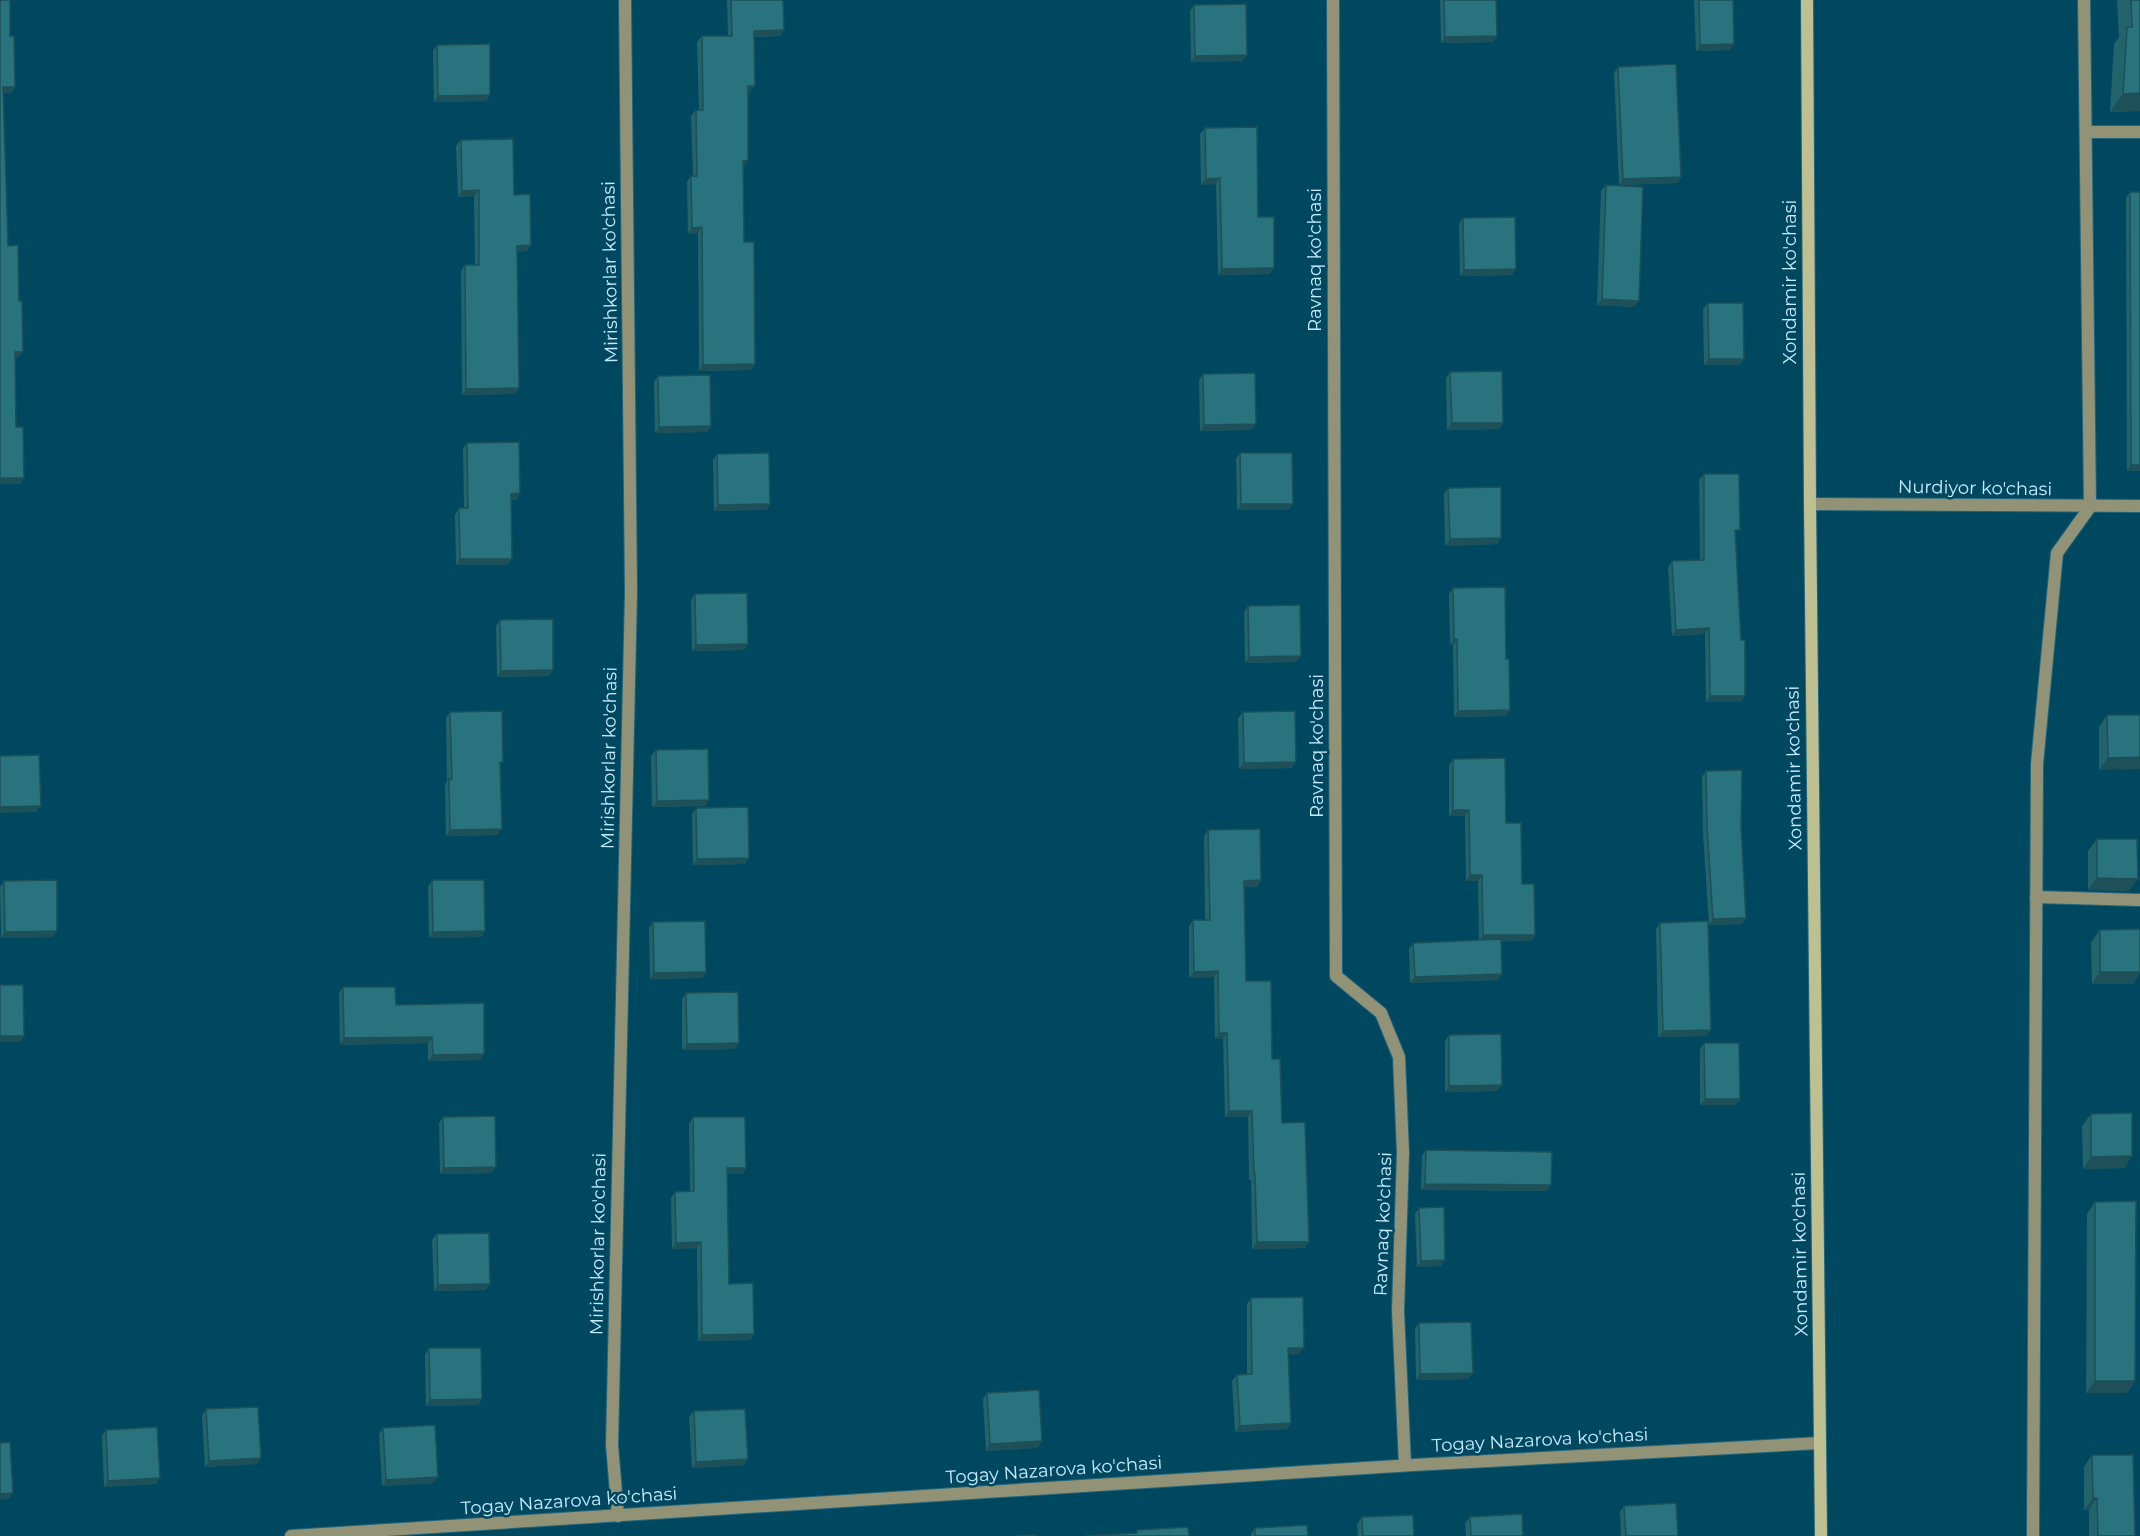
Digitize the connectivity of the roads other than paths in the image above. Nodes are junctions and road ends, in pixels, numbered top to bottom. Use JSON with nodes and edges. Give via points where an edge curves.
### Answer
{"nodes":[{"id":1,"x":625,"y":0,"type":"edge"},
{"id":2,"x":1333,"y":0,"type":"edge"},
{"id":3,"x":1807,"y":0,"type":"edge"},
{"id":4,"x":2084,"y":0,"type":"edge"},
{"id":5,"x":2087,"y":132,"type":"junction"},
{"id":6,"x":2140,"y":132,"type":"edge"},
{"id":7,"x":1810,"y":504,"type":"junction"},
{"id":8,"x":2140,"y":506,"type":"edge"},
{"id":9,"x":2090,"y":507,"type":"junction"},
{"id":10,"x":2036,"y":897,"type":"junction"},
{"id":11,"x":2140,"y":900,"type":"edge"},
{"id":12,"x":1820,"y":1443,"type":"junction"},
{"id":13,"x":1405,"y":1465,"type":"junction"},
{"id":14,"x":618,"y":1516,"type":"junction"},
{"id":15,"x":291,"y":1536,"type":"edge"},
{"id":16,"x":1821,"y":1536,"type":"edge"},
{"id":17,"x":2033,"y":1536,"type":"edge"}],
"edges":[{"from":1,"to":14,"type":"street","name":"Mirishkorlar ko'chasi","via":[[631,592],[612,1445]]},
{"from":2,"to":13,"type":"street","name":"Ravnaq ko'chasi","via":[[1336,976],[1381,1013],[1400,1057],[1403,1153],[1398,1311]]},
{"from":3,"to":7,"type":"main road","name":"Xondamir ko'chasi"},
{"from":4,"to":5,"type":"street"},
{"from":5,"to":6,"type":"street"},
{"from":5,"to":9,"type":"street"},
{"from":7,"to":9,"type":"street","name":"Nurdiyor ko'chasi"},
{"from":7,"to":12,"type":"main road","name":"Xondamir ko'chasi"},
{"from":8,"to":9,"type":"street","name":"Nurdiyor ko'chasi"},
{"from":9,"to":10,"type":"street","via":[[2057,554],[2037,764]]},
{"from":10,"to":11,"type":"street"},
{"from":10,"to":17,"type":"street"},
{"from":12,"to":13,"type":"street","name":"Togay Nazarova ko'chasi"},
{"from":12,"to":16,"type":"main road","name":"Xondamir ko'chasi"},
{"from":13,"to":14,"type":"street","name":"Togay Nazarova ko'chasi"},
{"from":14,"to":15,"type":"street","name":"Togay Nazarova ko'chasi"}]}
